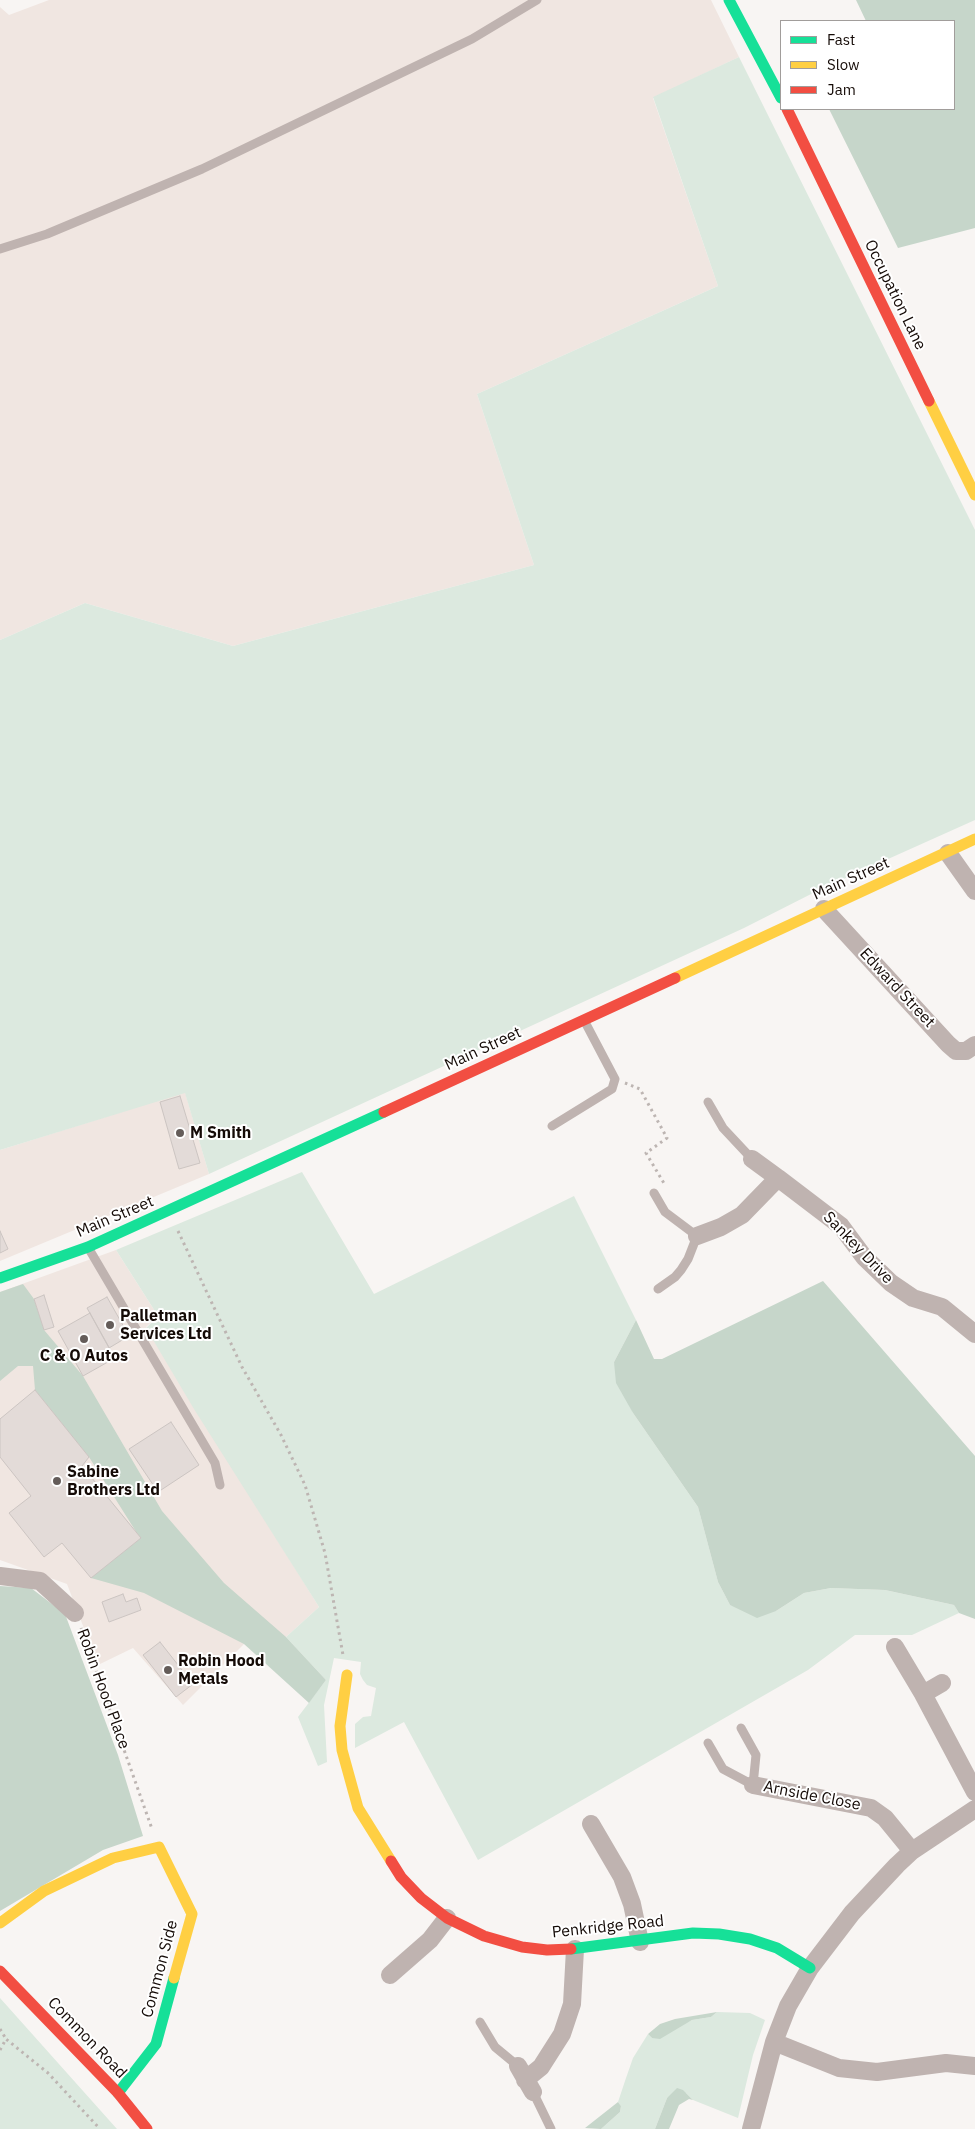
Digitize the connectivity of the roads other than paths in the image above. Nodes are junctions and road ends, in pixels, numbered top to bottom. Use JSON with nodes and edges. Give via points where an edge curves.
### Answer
{"nodes":[{"id":1,"x":537,"y":0,"type":"edge"},
{"id":2,"x":729,"y":0,"type":"edge"},
{"id":3,"x":780,"y":96,"type":"edge"},
{"id":4,"x":786,"y":110,"type":"edge"},
{"id":5,"x":0,"y":249,"type":"edge"},
{"id":6,"x":975,"y":495,"type":"edge"},
{"id":7,"x":975,"y":839,"type":"edge"},
{"id":8,"x":948,"y":853,"type":"junction"},
{"id":9,"x":975,"y":891,"type":"edge"},
{"id":10,"x":824,"y":909,"type":"junction"},
{"id":11,"x":584,"y":1020,"type":"junction"},
{"id":12,"x":975,"y":1045,"type":"edge"},
{"id":13,"x":708,"y":1102,"type":"dead end"},
{"id":14,"x":552,"y":1126,"type":"dead end"},
{"id":15,"x":752,"y":1159,"type":"joint"},
{"id":16,"x":778,"y":1178,"type":"junction"},
{"id":17,"x":654,"y":1193,"type":"road end"},
{"id":18,"x":697,"y":1236,"type":"junction"},
{"id":19,"x":88,"y":1246,"type":"junction"},
{"id":20,"x":0,"y":1278,"type":"edge"},
{"id":21,"x":658,"y":1288,"type":"dead end"},
{"id":22,"x":975,"y":1334,"type":"edge"},
{"id":23,"x":220,"y":1485,"type":"dead end"},
{"id":24,"x":0,"y":1576,"type":"edge"},
{"id":25,"x":75,"y":1613,"type":"road end"},
{"id":26,"x":895,"y":1647,"type":"dead end"},
{"id":27,"x":347,"y":1675,"type":"road end"},
{"id":28,"x":942,"y":1683,"type":"dead end"},
{"id":29,"x":923,"y":1694,"type":"junction"},
{"id":30,"x":741,"y":1728,"type":"dead end"},
{"id":31,"x":708,"y":1742,"type":"dead end"},
{"id":32,"x":753,"y":1784,"type":"junction"},
{"id":33,"x":975,"y":1792,"type":"edge"},
{"id":34,"x":975,"y":1809,"type":"edge"},
{"id":35,"x":591,"y":1824,"type":"dead end"},
{"id":36,"x":912,"y":1850,"type":"junction"},
{"id":37,"x":447,"y":1918,"type":"junction"},
{"id":38,"x":0,"y":1923,"type":"edge"},
{"id":39,"x":640,"y":1942,"type":"junction"},
{"id":40,"x":575,"y":1949,"type":"junction"},
{"id":41,"x":810,"y":1968,"type":"junction"},
{"id":42,"x":0,"y":1971,"type":"edge"},
{"id":43,"x":390,"y":1975,"type":"dead end"},
{"id":44,"x":480,"y":2022,"type":"dead end"},
{"id":45,"x":774,"y":2042,"type":"junction"},
{"id":46,"x":975,"y":2066,"type":"edge"},
{"id":47,"x":525,"y":2079,"type":"junction"},
{"id":48,"x":118,"y":2093,"type":"junction"},
{"id":49,"x":147,"y":2129,"type":"edge"},
{"id":50,"x":551,"y":2129,"type":"edge"},
{"id":51,"x":751,"y":2129,"type":"edge"}],
"edges":[{"from":1,"to":5,"type":"lane","via":[[464,43],[202,169],[47,234]]},
{"from":2,"to":3,"type":"street"},
{"from":4,"to":6,"type":"street","name":"Occupation Lane"},
{"from":7,"to":8,"type":"street","name":"Main Street"},
{"from":8,"to":9,"type":"street"},
{"from":8,"to":10,"type":"street","name":"Main Street"},
{"from":10,"to":11,"type":"street","name":"Main Street"},
{"from":10,"to":12,"type":"street","name":"Edward Street","via":[[948,1044],[956,1051],[966,1051]]},
{"from":11,"to":14,"type":"lane","via":[[615,1079],[612,1089]]},
{"from":11,"to":19,"type":"street","name":"Main Street","via":[[169,1212]]},
{"from":13,"to":15,"type":"lane","via":[[723,1128]]},
{"from":15,"to":16,"type":"street","name":"Sankey Drive"},
{"from":16,"to":18,"type":"street","via":[[742,1215]]},
{"from":16,"to":22,"type":"street","name":"Sankey Drive","via":[[841,1226],[864,1257],[891,1283],[913,1298],[942,1307]]},
{"from":17,"to":18,"type":"lane","via":[[665,1212]]},
{"from":18,"to":21,"type":"lane","via":[[676,1277]]},
{"from":19,"to":20,"type":"street","name":"Main Street"},
{"from":19,"to":23,"type":"lane","via":[[215,1463]]},
{"from":24,"to":25,"type":"street","name":"Robin Hood Place","via":[[40,1582]]},
{"from":26,"to":29,"type":"street"},
{"from":27,"to":37,"type":"street","name":"Penkridge Road","via":[[340,1726],[342,1750],[358,1808],[401,1877]]},
{"from":28,"to":29,"type":"street"},
{"from":29,"to":33,"type":"street"},
{"from":30,"to":32,"type":"lane","via":[[756,1755]]},
{"from":31,"to":32,"type":"lane","via":[[723,1769]]},
{"from":32,"to":36,"type":"street","name":"Arnside Close","via":[[871,1808],[885,1818]]},
{"from":34,"to":36,"type":"street"},
{"from":35,"to":39,"type":"street","via":[[622,1877]]},
{"from":36,"to":41,"type":"street","via":[[852,1913]]},
{"from":37,"to":40,"type":"street","name":"Penkridge Road","via":[[484,1936],[522,1947]]},
{"from":37,"to":43,"type":"street","via":[[430,1940]]},
{"from":38,"to":48,"type":"street","name":"Common Side","via":[[44,1891],[113,1858],[159,1847],[192,1914],[156,2044]]},
{"from":39,"to":40,"type":"street","name":"Penkridge Road"},
{"from":39,"to":41,"type":"street","name":"Penkridge Road","via":[[693,1933],[719,1934],[777,1948]]},
{"from":40,"to":47,"type":"street","via":[[572,2004],[562,2034],[542,2067]]},
{"from":41,"to":45,"type":"street","via":[[788,2006]]},
{"from":42,"to":48,"type":"street","name":"Common Road"},
{"from":44,"to":47,"type":"lane","via":[[495,2048]]},
{"from":45,"to":46,"type":"street","via":[[839,2068],[877,2072],[946,2063]]},
{"from":45,"to":51,"type":"street"},
{"from":47,"to":50,"type":"lane"},
{"from":48,"to":49,"type":"street","name":"Common Road"}]}
